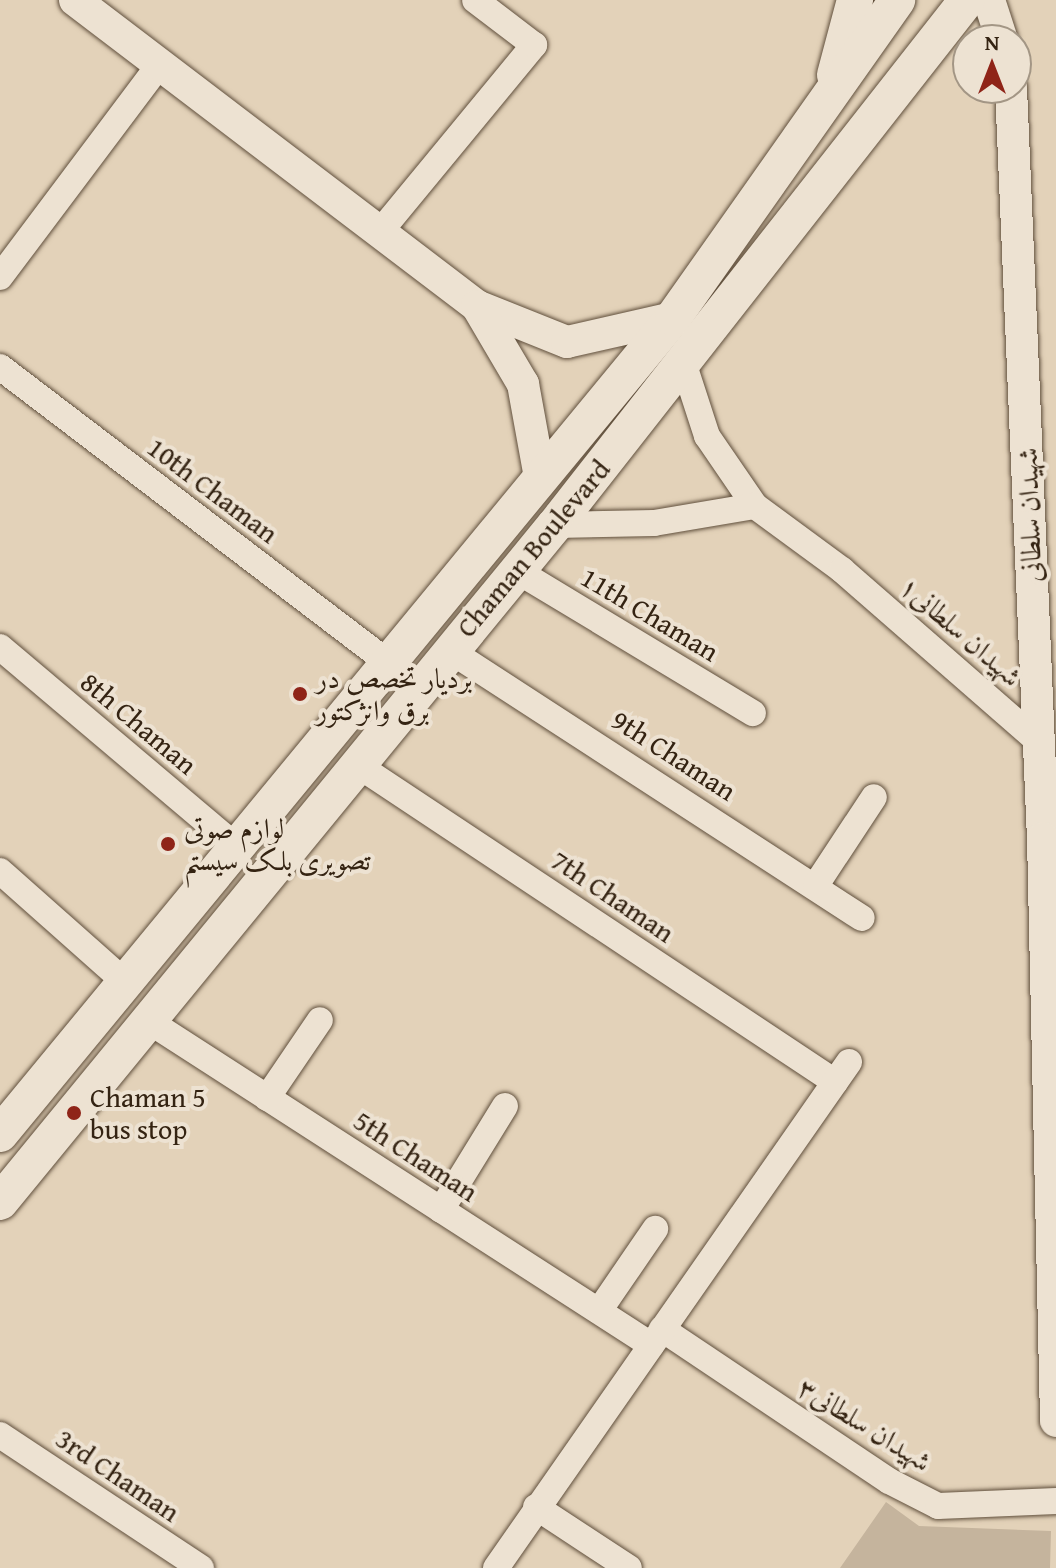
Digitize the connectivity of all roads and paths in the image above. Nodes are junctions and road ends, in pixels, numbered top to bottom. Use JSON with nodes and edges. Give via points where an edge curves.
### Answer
{"nodes":[{"id":1,"x":75,"y":0,"type":"edge"},
{"id":2,"x":475,"y":0,"type":"edge"},
{"id":3,"x":855,"y":0,"type":"edge"},
{"id":4,"x":897,"y":0,"type":"edge"},
{"id":5,"x":967,"y":0,"type":"edge"},
{"id":6,"x":989,"y":0,"type":"edge"},
{"id":7,"x":997,"y":24,"type":"edge"},
{"id":8,"x":159,"y":65,"type":"junction"},
{"id":9,"x":830,"y":96,"type":"junction"},
{"id":10,"x":1012,"y":104,"type":"edge"},
{"id":11,"x":379,"y":233,"type":"junction"},
{"id":12,"x":0,"y":277,"type":"edge"},
{"id":13,"x":477,"y":306,"type":"junction"},
{"id":14,"x":673,"y":318,"type":"junction"},
{"id":15,"x":683,"y":362,"type":"junction"},
{"id":16,"x":0,"y":367,"type":"edge"},
{"id":17,"x":540,"y":478,"type":"junction"},
{"id":18,"x":755,"y":506,"type":"junction"},
{"id":19,"x":555,"y":525,"type":"junction"},
{"id":20,"x":514,"y":569,"type":"junction"},
{"id":21,"x":0,"y":647,"type":"edge"},
{"id":22,"x":449,"y":650,"type":"junction"},
{"id":23,"x":388,"y":663,"type":"junction"},
{"id":24,"x":753,"y":713,"type":"dead end"},
{"id":25,"x":1038,"y":741,"type":"junction"},
{"id":26,"x":356,"y":764,"type":"junction"},
{"id":27,"x":874,"y":797,"type":"dead end"},
{"id":28,"x":237,"y":847,"type":"junction"},
{"id":29,"x":0,"y":871,"type":"edge"},
{"id":30,"x":816,"y":885,"type":"junction"},
{"id":31,"x":862,"y":918,"type":"dead end"},
{"id":32,"x":125,"y":982,"type":"junction"},
{"id":33,"x":147,"y":1020,"type":"junction"},
{"id":34,"x":320,"y":1020,"type":"dead end"},
{"id":35,"x":267,"y":1098,"type":"junction"},
{"id":36,"x":505,"y":1106,"type":"dead end"},
{"id":37,"x":4,"y":1123,"type":"edge"},
{"id":38,"x":0,"y":1202,"type":"edge"},
{"id":39,"x":441,"y":1210,"type":"junction"},
{"id":40,"x":655,"y":1229,"type":"dead end"},
{"id":41,"x":601,"y":1308,"type":"junction"},
{"id":42,"x":656,"y":1337,"type":"junction"},
{"id":43,"x":1056,"y":1421,"type":"edge"},
{"id":44,"x":0,"y":1435,"type":"edge"},
{"id":45,"x":1056,"y":1501,"type":"edge"},
{"id":46,"x":536,"y":1507,"type":"junction"},
{"id":47,"x":201,"y":1568,"type":"edge"},
{"id":48,"x":496,"y":1568,"type":"edge"},
{"id":49,"x":629,"y":1568,"type":"edge"}],
"edges":[{"from":1,"to":8,"type":"street"},
{"from":2,"to":11,"type":"street","via":[[534,45]]},
{"from":3,"to":9,"type":"main road"},
{"from":4,"to":9,"type":"main road","name":"Chaman Boulevard"},
{"from":5,"to":15,"type":"main road","name":"Chaman Boulevard"},
{"from":6,"to":7,"type":"street"},
{"from":8,"to":11,"type":"street"},
{"from":8,"to":12,"type":"street"},
{"from":9,"to":14,"type":"main road","name":"Chaman Boulevard"},
{"from":10,"to":25,"type":"street","name":"شهیدان سلطانی"},
{"from":11,"to":13,"type":"street"},
{"from":13,"to":14,"type":"street","via":[[567,342]]},
{"from":13,"to":17,"type":"street","via":[[523,384]]},
{"from":14,"to":17,"type":"main road","name":"Chaman Boulevard"},
{"from":15,"to":18,"type":"street","name":"شهیدان سلطانی۱","via":[[707,436]]},
{"from":15,"to":19,"type":"main road","name":"Chaman Boulevard"},
{"from":16,"to":23,"type":"street","name":"10th Chaman"},
{"from":17,"to":23,"type":"main road","name":"Chaman Boulevard"},
{"from":18,"to":19,"type":"street","via":[[654,523]]},
{"from":18,"to":25,"type":"street","name":"شهیدان سلطانی۱","via":[[842,570]]},
{"from":19,"to":20,"type":"main road","name":"Chaman Boulevard"},
{"from":20,"to":22,"type":"main road","name":"Chaman Boulevard"},
{"from":20,"to":24,"type":"street","name":"11th Chaman"},
{"from":21,"to":28,"type":"street","name":"8th Chaman"},
{"from":22,"to":26,"type":"main road","name":"Chaman Boulevard"},
{"from":22,"to":30,"type":"street","name":"9th Chaman"},
{"from":23,"to":28,"type":"main road","name":"Chaman Boulevard"},
{"from":25,"to":43,"type":"street","name":"شهیدان سلطانی"},
{"from":26,"to":33,"type":"main road","name":"Chaman Boulevard"},
{"from":26,"to":42,"type":"street","name":"7th Chaman","via":[[842,1072]]},
{"from":27,"to":30,"type":"street"},
{"from":28,"to":32,"type":"main road","name":"Chaman Boulevard"},
{"from":29,"to":32,"type":"street"},
{"from":30,"to":31,"type":"street","name":"9th Chaman"},
{"from":32,"to":37,"type":"main road","name":"Chaman Boulevard"},
{"from":33,"to":35,"type":"street","name":"5th Chaman"},
{"from":33,"to":38,"type":"main road","name":"Chaman Boulevard"},
{"from":34,"to":35,"type":"street"},
{"from":35,"to":39,"type":"street","name":"5th Chaman"},
{"from":36,"to":39,"type":"street"},
{"from":39,"to":41,"type":"street","name":"5th Chaman"},
{"from":40,"to":41,"type":"street"},
{"from":41,"to":42,"type":"street","name":"5th Chaman"},
{"from":42,"to":45,"type":"street","name":"شهیدان سلطانی۳","via":[[938,1506]]},
{"from":42,"to":46,"type":"street"},
{"from":44,"to":47,"type":"street","name":"3rd Chaman"},
{"from":46,"to":48,"type":"street"},
{"from":46,"to":49,"type":"street"}]}
